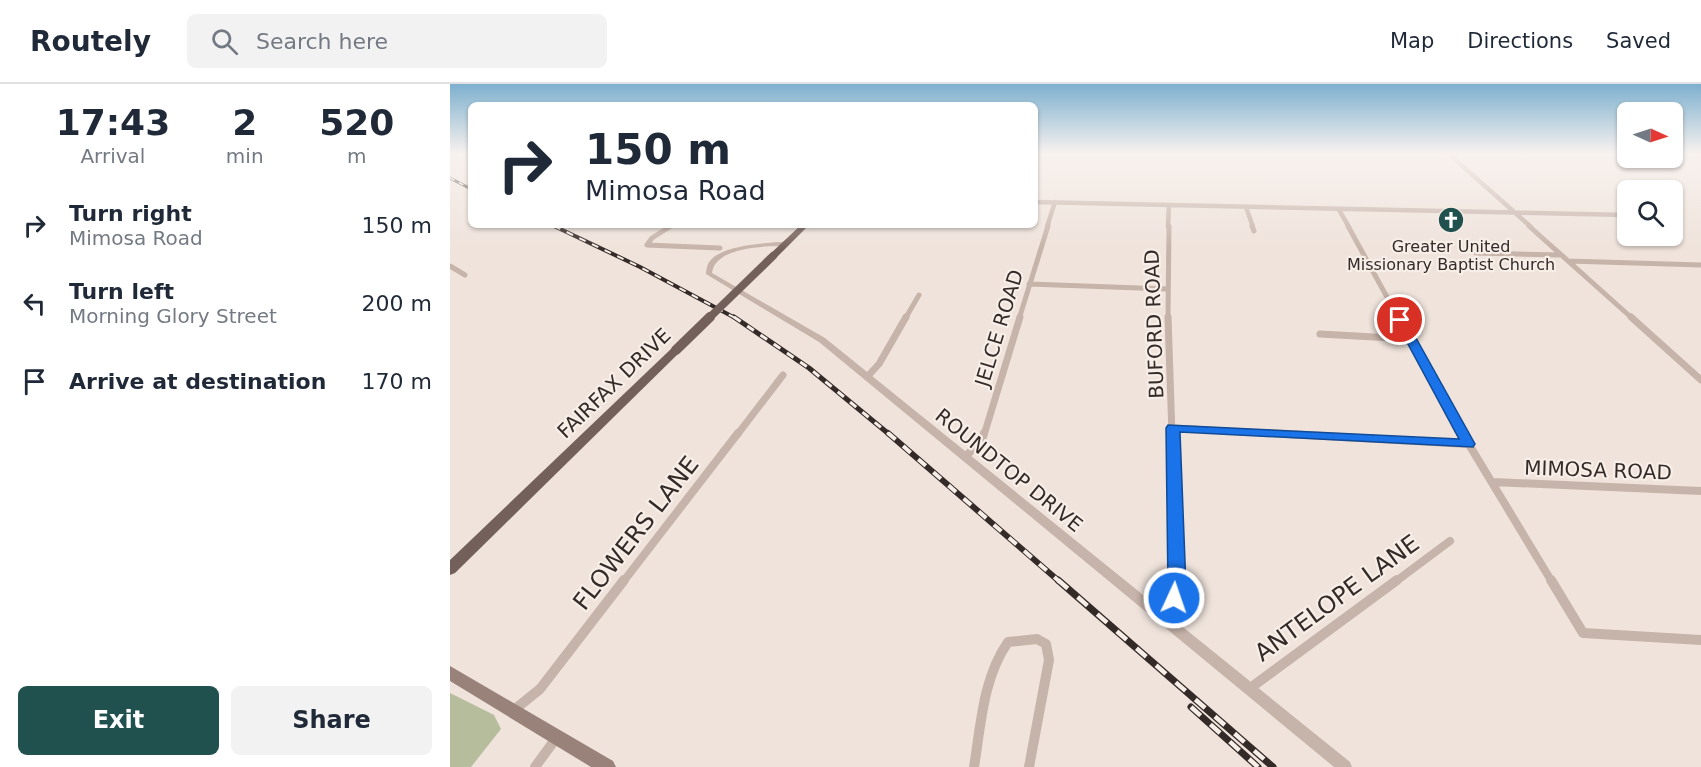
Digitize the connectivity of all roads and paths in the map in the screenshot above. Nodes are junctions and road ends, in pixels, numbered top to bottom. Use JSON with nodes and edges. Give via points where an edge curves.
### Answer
{"nodes":[{"id":1,"x":1485,"y":186,"type":"edge"},
{"id":2,"x":1038,"y":202,"type":"edge"},
{"id":3,"x":1055,"y":202,"type":"junction"},
{"id":4,"x":1168,"y":205,"type":"junction"},
{"id":5,"x":1246,"y":207,"type":"junction"},
{"id":6,"x":1339,"y":210,"type":"junction"},
{"id":7,"x":1516,"y":214,"type":"junction"},
{"id":8,"x":1617,"y":215,"type":"edge"},
{"id":9,"x":668,"y":228,"type":"edge"},
{"id":10,"x":802,"y":228,"type":"edge"},
{"id":11,"x":1254,"y":231,"type":"dead end"},
{"id":12,"x":785,"y":244,"type":"junction"},
{"id":13,"x":720,"y":248,"type":"dead end"},
{"id":14,"x":1476,"y":253,"type":"dead end"},
{"id":15,"x":1562,"y":255,"type":"junction"},
{"id":16,"x":1568,"y":261,"type":"junction"},
{"id":17,"x":1693,"y":265,"type":"junction"},
{"id":18,"x":1701,"y":265,"type":"edge"},
{"id":19,"x":450,"y":266,"type":"edge"},
{"id":20,"x":1701,"y":271,"type":"edge"},
{"id":21,"x":465,"y":275,"type":"dead end"},
{"id":22,"x":1029,"y":284,"type":"junction"},
{"id":23,"x":1167,"y":289,"type":"junction"},
{"id":24,"x":920,"y":295,"type":"dead end"},
{"id":25,"x":1320,"y":334,"type":"dead end"},
{"id":26,"x":1410,"y":339,"type":"junction"},
{"id":27,"x":783,"y":375,"type":"dead end"},
{"id":28,"x":867,"y":377,"type":"junction"},
{"id":29,"x":1701,"y":380,"type":"edge"},
{"id":30,"x":1173,"y":428,"type":"junction"},
{"id":31,"x":1468,"y":444,"type":"junction"},
{"id":32,"x":965,"y":457,"type":"junction"},
{"id":33,"x":1493,"y":482,"type":"junction"},
{"id":34,"x":1701,"y":491,"type":"edge"},
{"id":35,"x":1450,"y":541,"type":"dead end"},
{"id":36,"x":450,"y":569,"type":"edge"},
{"id":37,"x":1162,"y":618,"type":"junction"},
{"id":38,"x":1701,"y":640,"type":"edge"},
{"id":39,"x":450,"y":673,"type":"edge"},
{"id":40,"x":1249,"y":689,"type":"junction"},
{"id":41,"x":514,"y":710,"type":"junction"},
{"id":42,"x":558,"y":736,"type":"junction"},
{"id":43,"x":535,"y":767,"type":"edge"},
{"id":44,"x":608,"y":767,"type":"edge"},
{"id":45,"x":974,"y":767,"type":"edge"},
{"id":46,"x":1029,"y":767,"type":"edge"},
{"id":47,"x":1345,"y":767,"type":"edge"}],
"edges":[{"from":1,"to":7,"type":"street"},
{"from":2,"to":3,"type":"street"},
{"from":3,"to":4,"type":"street"},
{"from":3,"to":22,"type":"street","name":"JELCE ROAD"},
{"from":4,"to":5,"type":"street"},
{"from":4,"to":23,"type":"street","name":"BUFORD ROAD"},
{"from":5,"to":6,"type":"street"},
{"from":5,"to":11,"type":"street"},
{"from":6,"to":7,"type":"street"},
{"from":6,"to":26,"type":"street"},
{"from":7,"to":8,"type":"street"},
{"from":7,"to":15,"type":"street"},
{"from":9,"to":13,"type":"street","via":[[647,244],[656,248]]},
{"from":10,"to":12,"type":"main road","name":"FAIRFAX DRIVE"},
{"from":12,"to":28,"type":"street","name":"ROUNDTOP DRIVE","via":[[730,252],[711,264],[709,274],[822,340]]},
{"from":12,"to":36,"type":"main road","name":"FAIRFAX DRIVE","bridge":true},
{"from":14,"to":15,"type":"street"},
{"from":15,"to":16,"type":"street"},
{"from":16,"to":17,"type":"street"},
{"from":16,"to":29,"type":"street"},
{"from":17,"to":18,"type":"street"},
{"from":17,"to":20,"type":"street"},
{"from":19,"to":21,"type":"street"},
{"from":22,"to":23,"type":"street"},
{"from":22,"to":32,"type":"street","name":"JELCE ROAD","via":[[982,440]]},
{"from":23,"to":30,"type":"street","name":"BUFORD ROAD"},
{"from":24,"to":28,"type":"street","via":[[879,364]]},
{"from":25,"to":26,"type":"street"},
{"from":26,"to":31,"type":"street"},
{"from":27,"to":41,"type":"street","name":"FLOWERS LANE","via":[[540,689]]},
{"from":28,"to":32,"type":"street","name":"ROUNDTOP DRIVE"},
{"from":30,"to":31,"type":"street"},
{"from":30,"to":37,"type":"street","name":"BUFORD ROAD","via":[[1177,588]]},
{"from":31,"to":33,"type":"street"},
{"from":32,"to":37,"type":"street","name":"ROUNDTOP DRIVE"},
{"from":33,"to":34,"type":"street","name":"MIMOSA ROAD"},
{"from":33,"to":38,"type":"street","via":[[1583,633]]},
{"from":35,"to":40,"type":"street","name":"ANTELOPE LANE"},
{"from":37,"to":40,"type":"street","name":"ROUNDTOP DRIVE"},
{"from":39,"to":41,"type":"main road"},
{"from":40,"to":47,"type":"street","name":"ROUNDTOP DRIVE"},
{"from":41,"to":42,"type":"main road"},
{"from":42,"to":43,"type":"street"},
{"from":42,"to":44,"type":"main road"},
{"from":45,"to":46,"type":"street","via":[[997,658],[1008,642],[1037,639],[1046,644],[1049,660]]}]}
